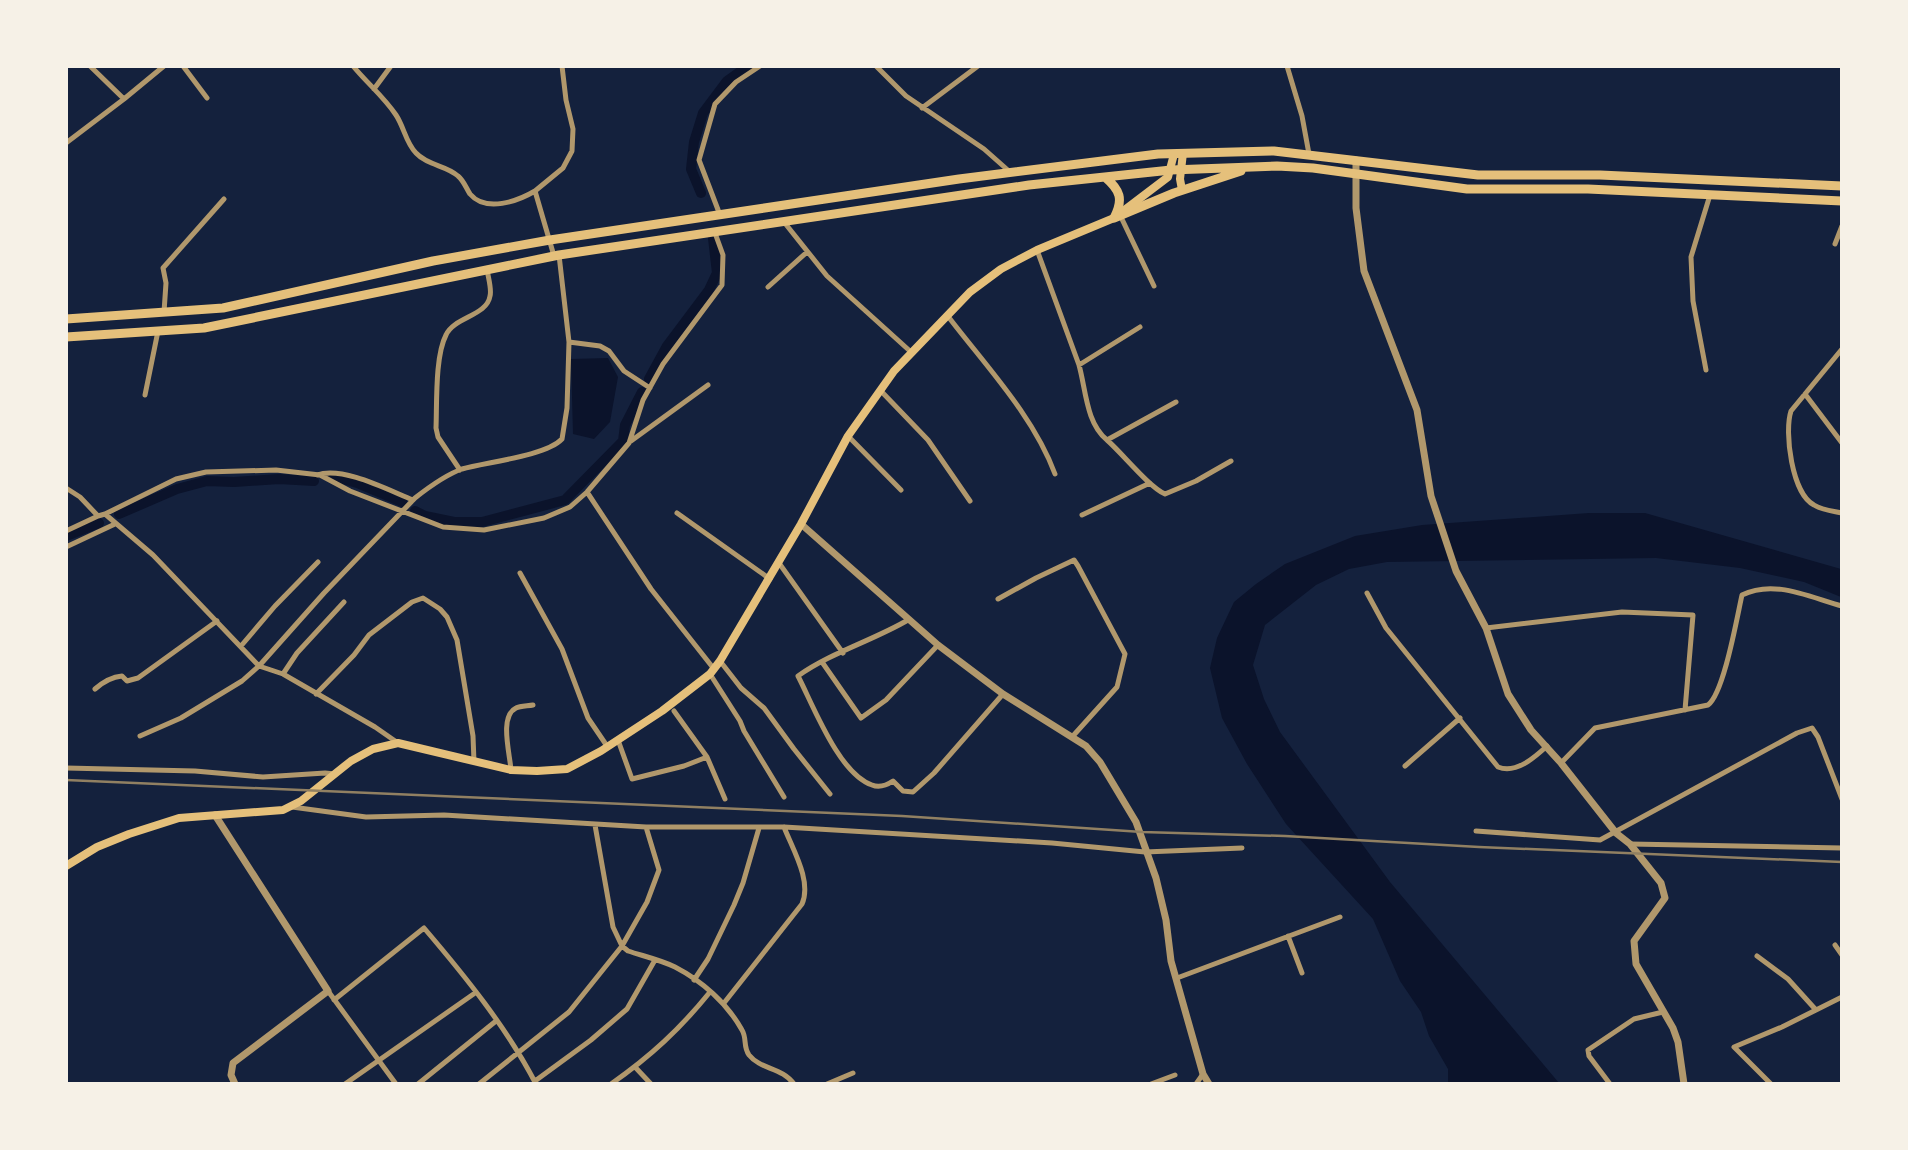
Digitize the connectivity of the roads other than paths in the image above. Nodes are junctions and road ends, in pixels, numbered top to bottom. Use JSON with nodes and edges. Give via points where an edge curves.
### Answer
{"nodes":[{"id":1,"x":90,"y":66,"type":"edge"},
{"id":2,"x":164,"y":66,"type":"edge"},
{"id":3,"x":183,"y":66,"type":"edge"},
{"id":4,"x":353,"y":66,"type":"edge"},
{"id":5,"x":363,"y":66,"type":"edge"},
{"id":6,"x":391,"y":66,"type":"edge"},
{"id":7,"x":562,"y":66,"type":"edge"},
{"id":8,"x":760,"y":66,"type":"edge"},
{"id":9,"x":876,"y":66,"type":"edge"},
{"id":10,"x":978,"y":66,"type":"edge"},
{"id":11,"x":1287,"y":66,"type":"edge"},
{"id":12,"x":359,"y":73,"type":"junction"},
{"id":13,"x":374,"y":89,"type":"junction"},
{"id":14,"x":207,"y":97,"type":"dead end"},
{"id":15,"x":124,"y":99,"type":"junction"},
{"id":16,"x":922,"y":108,"type":"junction"},
{"id":17,"x":66,"y":143,"type":"edge"},
{"id":18,"x":1179,"y":153,"type":"junction"},
{"id":19,"x":1309,"y":154,"type":"junction"},
{"id":20,"x":1356,"y":160,"type":"junction"},
{"id":21,"x":1257,"y":166,"type":"junction"},
{"id":22,"x":1176,"y":170,"type":"junction"},
{"id":23,"x":1011,"y":172,"type":"junction"},
{"id":24,"x":1356,"y":175,"type":"junction"},
{"id":25,"x":1105,"y":177,"type":"junction"},
{"id":26,"x":1842,"y":186,"type":"edge"},
{"id":27,"x":1182,"y":190,"type":"junction"},
{"id":28,"x":535,"y":191,"type":"junction"},
{"id":29,"x":1710,"y":195,"type":"junction"},
{"id":30,"x":224,"y":198,"type":"dead end"},
{"id":31,"x":1842,"y":201,"type":"edge"},
{"id":32,"x":720,"y":215,"type":"junction"},
{"id":33,"x":1117,"y":216,"type":"junction"},
{"id":34,"x":784,"y":222,"type":"junction"},
{"id":35,"x":1842,"y":226,"type":"edge"},
{"id":36,"x":715,"y":233,"type":"junction"},
{"id":37,"x":550,"y":240,"type":"junction"},
{"id":38,"x":1835,"y":243,"type":"dead end"},
{"id":39,"x":1037,"y":250,"type":"junction"},
{"id":40,"x":807,"y":252,"type":"junction"},
{"id":41,"x":557,"y":256,"type":"junction"},
{"id":42,"x":487,"y":269,"type":"junction"},
{"id":43,"x":1154,"y":286,"type":"dead end"},
{"id":44,"x":768,"y":287,"type":"dead end"},
{"id":45,"x":163,"y":312,"type":"junction"},
{"id":46,"x":947,"y":315,"type":"junction"},
{"id":47,"x":66,"y":319,"type":"edge"},
{"id":48,"x":1140,"y":327,"type":"dead end"},
{"id":49,"x":158,"y":331,"type":"junction"},
{"id":50,"x":66,"y":337,"type":"edge"},
{"id":51,"x":569,"y":342,"type":"junction"},
{"id":52,"x":1842,"y":349,"type":"edge"},
{"id":53,"x":911,"y":352,"type":"junction"},
{"id":54,"x":1834,"y":359,"type":"junction"},
{"id":55,"x":1079,"y":365,"type":"junction"},
{"id":56,"x":1842,"y":365,"type":"edge"},
{"id":57,"x":1706,"y":370,"type":"dead end"},
{"id":58,"x":708,"y":385,"type":"dead end"},
{"id":59,"x":650,"y":388,"type":"junction"},
{"id":60,"x":880,"y":390,"type":"junction"},
{"id":61,"x":1805,"y":394,"type":"junction"},
{"id":62,"x":145,"y":396,"type":"dead end"},
{"id":63,"x":1175,"y":402,"type":"dead end"},
{"id":64,"x":848,"y":436,"type":"junction"},
{"id":65,"x":1107,"y":440,"type":"junction"},
{"id":66,"x":629,"y":443,"type":"junction"},
{"id":67,"x":1842,"y":443,"type":"edge"},
{"id":68,"x":1231,"y":461,"type":"dead end"},
{"id":69,"x":460,"y":470,"type":"junction"},
{"id":70,"x":1055,"y":474,"type":"dead end"},
{"id":71,"x":316,"y":475,"type":"junction"},
{"id":72,"x":1150,"y":483,"type":"junction"},
{"id":73,"x":66,"y":488,"type":"edge"},
{"id":74,"x":901,"y":490,"type":"dead end"},
{"id":75,"x":587,"y":492,"type":"junction"},
{"id":76,"x":414,"y":500,"type":"junction"},
{"id":77,"x":970,"y":501,"type":"dead end"},
{"id":78,"x":403,"y":511,"type":"junction"},
{"id":79,"x":677,"y":513,"type":"dead end"},
{"id":80,"x":1842,"y":513,"type":"edge"},
{"id":81,"x":105,"y":514,"type":"junction"},
{"id":82,"x":1082,"y":515,"type":"dead end"},
{"id":83,"x":98,"y":516,"type":"junction"},
{"id":84,"x":115,"y":524,"type":"junction"},
{"id":85,"x":801,"y":524,"type":"junction"},
{"id":86,"x":66,"y":531,"type":"edge"},
{"id":87,"x":66,"y":547,"type":"edge"},
{"id":88,"x":318,"y":562,"type":"dead end"},
{"id":89,"x":779,"y":563,"type":"junction"},
{"id":90,"x":520,"y":573,"type":"dead end"},
{"id":91,"x":770,"y":579,"type":"junction"},
{"id":92,"x":1367,"y":593,"type":"dead end"},
{"id":93,"x":998,"y":599,"type":"dead end"},
{"id":94,"x":344,"y":603,"type":"dead end"},
{"id":95,"x":1842,"y":606,"type":"edge"},
{"id":96,"x":908,"y":620,"type":"junction"},
{"id":97,"x":216,"y":621,"type":"junction"},
{"id":98,"x":1486,"y":628,"type":"junction"},
{"id":99,"x":938,"y":645,"type":"junction"},
{"id":100,"x":241,"y":646,"type":"junction"},
{"id":101,"x":843,"y":653,"type":"junction"},
{"id":102,"x":720,"y":662,"type":"junction"},
{"id":103,"x":822,"y":662,"type":"junction"},
{"id":104,"x":258,"y":666,"type":"junction"},
{"id":105,"x":712,"y":672,"type":"junction"},
{"id":106,"x":283,"y":674,"type":"junction"},
{"id":107,"x":95,"y":689,"type":"dead end"},
{"id":108,"x":316,"y":694,"type":"junction"},
{"id":109,"x":1003,"y":694,"type":"junction"},
{"id":110,"x":533,"y":705,"type":"dead end"},
{"id":111,"x":1685,"y":710,"type":"junction"},
{"id":112,"x":674,"y":711,"type":"dead end"},
{"id":113,"x":1460,"y":718,"type":"junction"},
{"id":114,"x":140,"y":736,"type":"dead end"},
{"id":115,"x":1072,"y":737,"type":"junction"},
{"id":116,"x":618,"y":740,"type":"junction"},
{"id":117,"x":398,"y":743,"type":"junction"},
{"id":118,"x":607,"y":746,"type":"junction"},
{"id":119,"x":1547,"y":746,"type":"junction"},
{"id":120,"x":707,"y":757,"type":"junction"},
{"id":121,"x":474,"y":762,"type":"junction"},
{"id":122,"x":1561,"y":763,"type":"junction"},
{"id":123,"x":1405,"y":766,"type":"dead end"},
{"id":124,"x":66,"y":768,"type":"edge"},
{"id":125,"x":511,"y":769,"type":"junction"},
{"id":126,"x":334,"y":775,"type":"junction"},
{"id":127,"x":830,"y":793,"type":"dead end"},
{"id":128,"x":784,"y":797,"type":"dead end"},
{"id":129,"x":724,"y":799,"type":"dead end"},
{"id":130,"x":1842,"y":799,"type":"edge"},
{"id":131,"x":288,"y":807,"type":"junction"},
{"id":132,"x":215,"y":815,"type":"junction"},
{"id":133,"x":595,"y":825,"type":"junction"},
{"id":134,"x":646,"y":827,"type":"junction"},
{"id":135,"x":784,"y":827,"type":"junction"},
{"id":136,"x":759,"y":828,"type":"junction"},
{"id":137,"x":1476,"y":831,"type":"dead end"},
{"id":138,"x":1616,"y":833,"type":"junction"},
{"id":139,"x":1630,"y":844,"type":"junction"},
{"id":140,"x":1242,"y":848,"type":"dead end"},
{"id":141,"x":1842,"y":848,"type":"edge"},
{"id":142,"x":1146,"y":852,"type":"junction"},
{"id":143,"x":66,"y":866,"type":"edge"},
{"id":144,"x":1340,"y":917,"type":"dead end"},
{"id":145,"x":1288,"y":936,"type":"junction"},
{"id":146,"x":1835,"y":945,"type":"dead end"},
{"id":147,"x":622,"y":946,"type":"junction"},
{"id":148,"x":1842,"y":955,"type":"edge"},
{"id":149,"x":1757,"y":956,"type":"dead end"},
{"id":150,"x":655,"y":960,"type":"junction"},
{"id":151,"x":1302,"y":973,"type":"dead end"},
{"id":152,"x":1177,"y":978,"type":"junction"},
{"id":153,"x":694,"y":980,"type":"junction"},
{"id":154,"x":328,"y":991,"type":"junction"},
{"id":155,"x":710,"y":992,"type":"junction"},
{"id":156,"x":475,"y":993,"type":"junction"},
{"id":157,"x":1842,"y":997,"type":"edge"},
{"id":158,"x":334,"y":1000,"type":"junction"},
{"id":159,"x":724,"y":1003,"type":"junction"},
{"id":160,"x":1816,"y":1010,"type":"junction"},
{"id":161,"x":1663,"y":1012,"type":"junction"},
{"id":162,"x":496,"y":1021,"type":"junction"},
{"id":163,"x":519,"y":1053,"type":"junction"},
{"id":164,"x":378,"y":1059,"type":"junction"},
{"id":165,"x":635,"y":1067,"type":"junction"},
{"id":166,"x":853,"y":1073,"type":"dead end"},
{"id":167,"x":1203,"y":1074,"type":"junction"},
{"id":168,"x":1175,"y":1075,"type":"dead end"},
{"id":169,"x":536,"y":1082,"type":"edge"},
{"id":170,"x":235,"y":1083,"type":"edge"},
{"id":171,"x":345,"y":1083,"type":"edge"},
{"id":172,"x":396,"y":1083,"type":"edge"},
{"id":173,"x":418,"y":1083,"type":"edge"},
{"id":174,"x":478,"y":1083,"type":"edge"},
{"id":175,"x":611,"y":1083,"type":"edge"},
{"id":176,"x":651,"y":1083,"type":"edge"},
{"id":177,"x":794,"y":1083,"type":"edge"},
{"id":178,"x":828,"y":1083,"type":"edge"},
{"id":179,"x":1151,"y":1083,"type":"edge"},
{"id":180,"x":1196,"y":1083,"type":"edge"},
{"id":181,"x":1209,"y":1083,"type":"edge"},
{"id":182,"x":1610,"y":1083,"type":"edge"},
{"id":183,"x":1684,"y":1083,"type":"edge"},
{"id":184,"x":1770,"y":1083,"type":"edge"}],
"edges":[{"from":1,"to":15,"type":"street"},
{"from":2,"to":15,"type":"street"},
{"from":3,"to":14,"type":"street"},
{"from":4,"to":12,"type":"street"},
{"from":5,"to":12,"type":"street"},
{"from":6,"to":13,"type":"street"},
{"from":7,"to":28,"type":"street","via":[[573,129],[572,151],[563,168]]},
{"from":8,"to":32,"type":"street","via":[[715,104],[698,160]]},
{"from":9,"to":16,"type":"street"},
{"from":10,"to":16,"type":"street"},
{"from":11,"to":19,"type":"street"},
{"from":12,"to":13,"type":"street"},
{"from":13,"to":28,"type":"street","via":[[398,117],[414,152],[427,163],[461,177],[479,201],[518,201]]},
{"from":15,"to":17,"type":"street"},
{"from":16,"to":23,"type":"street"},
{"from":18,"to":19,"type":"main road"},
{"from":18,"to":22,"type":"main road"},
{"from":18,"to":23,"type":"main road"},
{"from":19,"to":20,"type":"main road"},
{"from":20,"to":24,"type":"street"},
{"from":20,"to":26,"type":"main road","via":[[1478,175],[1600,174]]},
{"from":21,"to":22,"type":"main road"},
{"from":21,"to":24,"type":"main road"},
{"from":21,"to":27,"type":"main road"},
{"from":22,"to":25,"type":"main road"},
{"from":22,"to":27,"type":"main road"},
{"from":22,"to":33,"type":"main road"},
{"from":23,"to":32,"type":"main road"},
{"from":24,"to":29,"type":"main road","via":[[1468,188]]},
{"from":24,"to":98,"type":"street","via":[[1364,271],[1417,410],[1431,496],[1456,571]]},
{"from":25,"to":33,"type":"main road","via":[[1119,195]]},
{"from":25,"to":34,"type":"main road"},
{"from":27,"to":33,"type":"main road"},
{"from":28,"to":37,"type":"street"},
{"from":29,"to":31,"type":"main road"},
{"from":29,"to":57,"type":"street","via":[[1693,250],[1691,274]]},
{"from":30,"to":45,"type":"street","via":[[163,268]]},
{"from":32,"to":37,"type":"main road"},
{"from":33,"to":39,"type":"main road"},
{"from":33,"to":43,"type":"street"},
{"from":34,"to":36,"type":"main road"},
{"from":34,"to":40,"type":"street"},
{"from":35,"to":38,"type":"street"},
{"from":36,"to":41,"type":"main road"},
{"from":36,"to":59,"type":"street","via":[[723,255],[722,285]]},
{"from":37,"to":41,"type":"street"},
{"from":37,"to":45,"type":"main road","via":[[433,261],[223,309]]},
{"from":39,"to":46,"type":"main road","via":[[1001,269]]},
{"from":39,"to":55,"type":"street"},
{"from":40,"to":44,"type":"street"},
{"from":40,"to":53,"type":"street"},
{"from":41,"to":42,"type":"main road"},
{"from":41,"to":51,"type":"street"},
{"from":42,"to":49,"type":"main road","via":[[204,328]]},
{"from":42,"to":69,"type":"street","via":[[491,296],[487,304],[449,329],[440,359],[436,428]]},
{"from":45,"to":47,"type":"main road"},
{"from":46,"to":53,"type":"main road"},
{"from":46,"to":70,"type":"street","via":[[1017,407]]},
{"from":48,"to":55,"type":"street"},
{"from":49,"to":50,"type":"main road"},
{"from":49,"to":62,"type":"street"},
{"from":51,"to":59,"type":"street","via":[[609,351],[624,371]]},
{"from":51,"to":69,"type":"street","via":[[568,408],[562,439],[547,449]]},
{"from":52,"to":54,"type":"street"},
{"from":53,"to":60,"type":"main road"},
{"from":54,"to":56,"type":"street"},
{"from":54,"to":61,"type":"street"},
{"from":55,"to":65,"type":"street","via":[[1091,417]]},
{"from":58,"to":66,"type":"street"},
{"from":59,"to":66,"type":"street"},
{"from":60,"to":64,"type":"main road"},
{"from":60,"to":77,"type":"street","via":[[928,440]]},
{"from":61,"to":67,"type":"street"},
{"from":61,"to":80,"type":"street","via":[[1787,421],[1797,479],[1812,505]]},
{"from":63,"to":65,"type":"street"},
{"from":64,"to":74,"type":"street"},
{"from":64,"to":85,"type":"main road"},
{"from":65,"to":72,"type":"street"},
{"from":66,"to":75,"type":"street"},
{"from":68,"to":72,"type":"street","via":[[1165,494]]},
{"from":69,"to":76,"type":"street"},
{"from":71,"to":76,"type":"street","via":[[342,474]]},
{"from":71,"to":78,"type":"street"},
{"from":71,"to":81,"type":"street","via":[[276,470],[206,472],[176,479]]},
{"from":72,"to":82,"type":"street"},
{"from":73,"to":83,"type":"street"},
{"from":75,"to":78,"type":"street","via":[[570,507],[544,518],[484,530],[443,527]]},
{"from":75,"to":105,"type":"street"},
{"from":76,"to":78,"type":"street"},
{"from":78,"to":104,"type":"street"},
{"from":79,"to":91,"type":"street"},
{"from":81,"to":83,"type":"street"},
{"from":81,"to":84,"type":"street"},
{"from":83,"to":86,"type":"street"},
{"from":84,"to":87,"type":"street"},
{"from":84,"to":97,"type":"street","via":[[153,555]]},
{"from":85,"to":89,"type":"main road"},
{"from":85,"to":96,"type":"street"},
{"from":88,"to":100,"type":"street"},
{"from":89,"to":91,"type":"main road"},
{"from":89,"to":101,"type":"street"},
{"from":90,"to":118,"type":"street","via":[[562,649],[588,718]]},
{"from":91,"to":102,"type":"main road"},
{"from":92,"to":113,"type":"street","via":[[1386,628]]},
{"from":93,"to":115,"type":"street","via":[[1074,560],[1078,566],[1125,654],[1117,687]]},
{"from":94,"to":106,"type":"street"},
{"from":95,"to":111,"type":"street","via":[[1777,587],[1755,588],[1742,595],[1717,694],[1708,705]]},
{"from":96,"to":99,"type":"street"},
{"from":96,"to":101,"type":"street"},
{"from":97,"to":100,"type":"street"},
{"from":97,"to":107,"type":"street","via":[[138,678],[127,681],[117,677]]},
{"from":98,"to":111,"type":"street","via":[[1622,612],[1693,615]]},
{"from":98,"to":119,"type":"street","via":[[1508,694]]},
{"from":99,"to":103,"type":"street","via":[[886,700],[861,718]]},
{"from":99,"to":109,"type":"street"},
{"from":100,"to":104,"type":"street"},
{"from":101,"to":103,"type":"street"},
{"from":102,"to":105,"type":"main road"},
{"from":102,"to":127,"type":"street","via":[[764,708]]},
{"from":103,"to":109,"type":"street","via":[[798,676],[832,746],[853,773],[872,786],[893,781],[903,791],[913,792]]},
{"from":104,"to":106,"type":"street"},
{"from":104,"to":114,"type":"street","via":[[211,702]]},
{"from":105,"to":116,"type":"main road"},
{"from":105,"to":128,"type":"street"},
{"from":106,"to":108,"type":"street"},
{"from":108,"to":117,"type":"street"},
{"from":108,"to":121,"type":"street","via":[[369,635],[424,598],[440,609],[454,631]]},
{"from":109,"to":115,"type":"street"},
{"from":110,"to":125,"type":"street","via":[[509,713]]},
{"from":111,"to":122,"type":"street","via":[[1595,728]]},
{"from":112,"to":120,"type":"street"},
{"from":113,"to":119,"type":"street","via":[[1505,770],[1525,763]]},
{"from":113,"to":123,"type":"street"},
{"from":115,"to":142,"type":"street","via":[[1086,746],[1116,786]]},
{"from":116,"to":118,"type":"main road"},
{"from":116,"to":120,"type":"street","via":[[632,779]]},
{"from":117,"to":121,"type":"main road"},
{"from":117,"to":126,"type":"main road","via":[[373,749]]},
{"from":118,"to":125,"type":"main road","via":[[567,769]]},
{"from":119,"to":122,"type":"street"},
{"from":120,"to":129,"type":"street"},
{"from":121,"to":125,"type":"main road"},
{"from":122,"to":138,"type":"street"},
{"from":124,"to":126,"type":"street","via":[[263,777]]},
{"from":126,"to":131,"type":"main road"},
{"from":130,"to":138,"type":"street","via":[[1812,728]]},
{"from":131,"to":132,"type":"main road"},
{"from":131,"to":133,"type":"street","via":[[366,817],[444,814]]},
{"from":132,"to":143,"type":"main road","via":[[179,818],[129,834]]},
{"from":132,"to":154,"type":"street"},
{"from":133,"to":134,"type":"street"},
{"from":133,"to":147,"type":"street","via":[[613,927]]},
{"from":134,"to":136,"type":"street"},
{"from":134,"to":147,"type":"street","via":[[659,870]]},
{"from":135,"to":136,"type":"street"},
{"from":135,"to":142,"type":"street"},
{"from":135,"to":159,"type":"street","via":[[806,894]]},
{"from":136,"to":153,"type":"street","via":[[744,883]]},
{"from":137,"to":138,"type":"street","via":[[1600,841]]},
{"from":138,"to":139,"type":"street"},
{"from":139,"to":141,"type":"street"},
{"from":139,"to":161,"type":"street","via":[[1661,883],[1665,898],[1634,941],[1633,953]]},
{"from":140,"to":142,"type":"street"},
{"from":142,"to":152,"type":"street"},
{"from":144,"to":145,"type":"street"},
{"from":145,"to":151,"type":"street"},
{"from":145,"to":152,"type":"street"},
{"from":146,"to":148,"type":"street"},
{"from":147,"to":150,"type":"street"},
{"from":147,"to":163,"type":"street","via":[[569,1012]]},
{"from":149,"to":160,"type":"street","via":[[1788,979]]},
{"from":150,"to":153,"type":"street"},
{"from":150,"to":169,"type":"street","via":[[627,1009]]},
{"from":152,"to":167,"type":"street"},
{"from":153,"to":155,"type":"street"},
{"from":154,"to":158,"type":"street"},
{"from":154,"to":170,"type":"street","via":[[241,1055],[230,1069]]},
{"from":155,"to":159,"type":"street"},
{"from":155,"to":165,"type":"street","via":[[681,1028]]},
{"from":156,"to":158,"type":"street","via":[[424,928]]},
{"from":156,"to":162,"type":"street"},
{"from":156,"to":164,"type":"street"},
{"from":157,"to":160,"type":"street"},
{"from":158,"to":164,"type":"street"},
{"from":159,"to":177,"type":"street","via":[[745,1033],[750,1057],[787,1074]]},
{"from":160,"to":184,"type":"street","via":[[1734,1047]]},
{"from":161,"to":182,"type":"street","via":[[1634,1019],[1588,1051]]},
{"from":161,"to":183,"type":"street","via":[[1678,1042]]},
{"from":162,"to":163,"type":"street"},
{"from":162,"to":173,"type":"street"},
{"from":163,"to":169,"type":"street"},
{"from":163,"to":174,"type":"street"},
{"from":164,"to":171,"type":"street"},
{"from":164,"to":172,"type":"street"},
{"from":165,"to":175,"type":"street"},
{"from":165,"to":176,"type":"street"},
{"from":166,"to":178,"type":"street"},
{"from":167,"to":180,"type":"street"},
{"from":167,"to":181,"type":"street"},
{"from":168,"to":179,"type":"street"}]}
